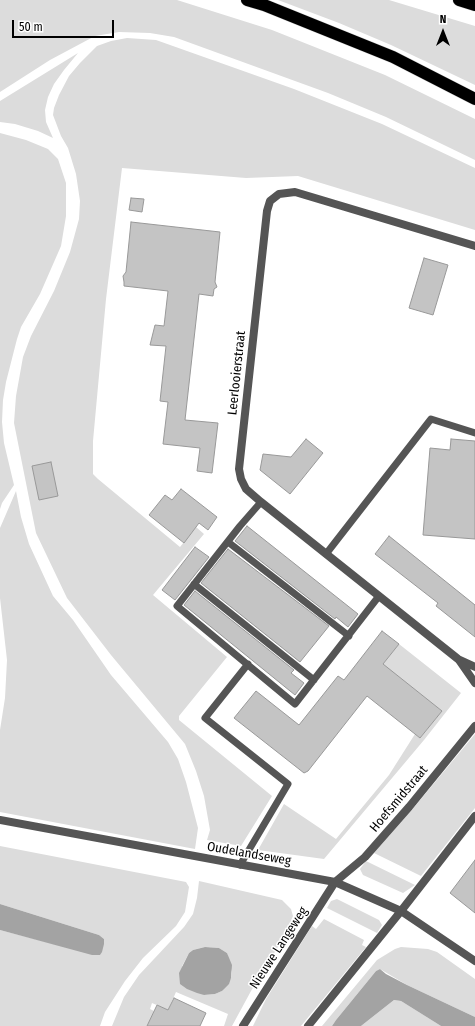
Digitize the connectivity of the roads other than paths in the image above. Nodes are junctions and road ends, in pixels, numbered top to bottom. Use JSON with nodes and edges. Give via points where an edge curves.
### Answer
{"nodes":[{"id":1,"x":247,"y":0,"type":"edge"},
{"id":2,"x":459,"y":0,"type":"edge"},
{"id":3,"x":475,"y":5,"type":"edge"},
{"id":4,"x":475,"y":99,"type":"edge"},
{"id":5,"x":475,"y":246,"type":"edge"},
{"id":6,"x":475,"y":433,"type":"edge"},
{"id":7,"x":261,"y":502,"type":"junction"},
{"id":8,"x":228,"y":542,"type":"junction"},
{"id":9,"x":326,"y":554,"type":"junction"},
{"id":10,"x":194,"y":584,"type":"junction"},
{"id":11,"x":379,"y":596,"type":"junction"},
{"id":12,"x":349,"y":636,"type":"junction"},
{"id":13,"x":458,"y":659,"type":"junction"},
{"id":14,"x":248,"y":664,"type":"junction"},
{"id":15,"x":475,"y":667,"type":"edge"},
{"id":16,"x":314,"y":680,"type":"junction"},
{"id":17,"x":475,"y":682,"type":"edge"},
{"id":18,"x":475,"y":726,"type":"edge"},
{"id":19,"x":475,"y":816,"type":"edge"},
{"id":20,"x":0,"y":820,"type":"edge"},
{"id":21,"x":240,"y":865,"type":"junction"},
{"id":22,"x":335,"y":882,"type":"junction"},
{"id":23,"x":400,"y":911,"type":"junction"},
{"id":24,"x":475,"y":961,"type":"edge"},
{"id":25,"x":243,"y":1026,"type":"edge"},
{"id":26,"x":308,"y":1026,"type":"edge"}],
"edges":[{"from":1,"to":4,"type":"highway","via":[[393,57]]},
{"from":2,"to":3,"type":"highway"},
{"from":5,"to":7,"type":"street","name":"Leerlooierstraat","via":[[295,192],[279,194],[270,201],[239,468],[246,489]]},
{"from":6,"to":9,"type":"lane","via":[[431,420]]},
{"from":7,"to":8,"type":"lane"},
{"from":7,"to":9,"type":"street","name":"Leerlooierstraat"},
{"from":8,"to":10,"type":"lane"},
{"from":8,"to":12,"type":"lane"},
{"from":9,"to":11,"type":"street","name":"Leerlooierstraat"},
{"from":10,"to":14,"type":"lane","via":[[177,606]]},
{"from":10,"to":16,"type":"lane"},
{"from":11,"to":12,"type":"lane"},
{"from":11,"to":13,"type":"street","name":"Leerlooierstraat"},
{"from":12,"to":16,"type":"lane"},
{"from":13,"to":15,"type":"street","name":"Leerlooierstraat"},
{"from":13,"to":17,"type":"street","name":"Leerlooierstraat"},
{"from":14,"to":16,"type":"lane","via":[[295,704]]},
{"from":14,"to":21,"type":"lane","via":[[205,718],[288,784]]},
{"from":18,"to":22,"type":"street","name":"Hoefsmidstraat","via":[[365,857]]},
{"from":19,"to":23,"type":"street"},
{"from":20,"to":21,"type":"street","name":"Oudelandseweg"},
{"from":21,"to":22,"type":"street","name":"Oudelandseweg"},
{"from":22,"to":23,"type":"street","name":"Oudelandseweg"},
{"from":22,"to":25,"type":"street","name":"Nieuwe Langeweg"},
{"from":23,"to":24,"type":"street","name":"Oudelandseweg"},
{"from":23,"to":26,"type":"street"}]}
